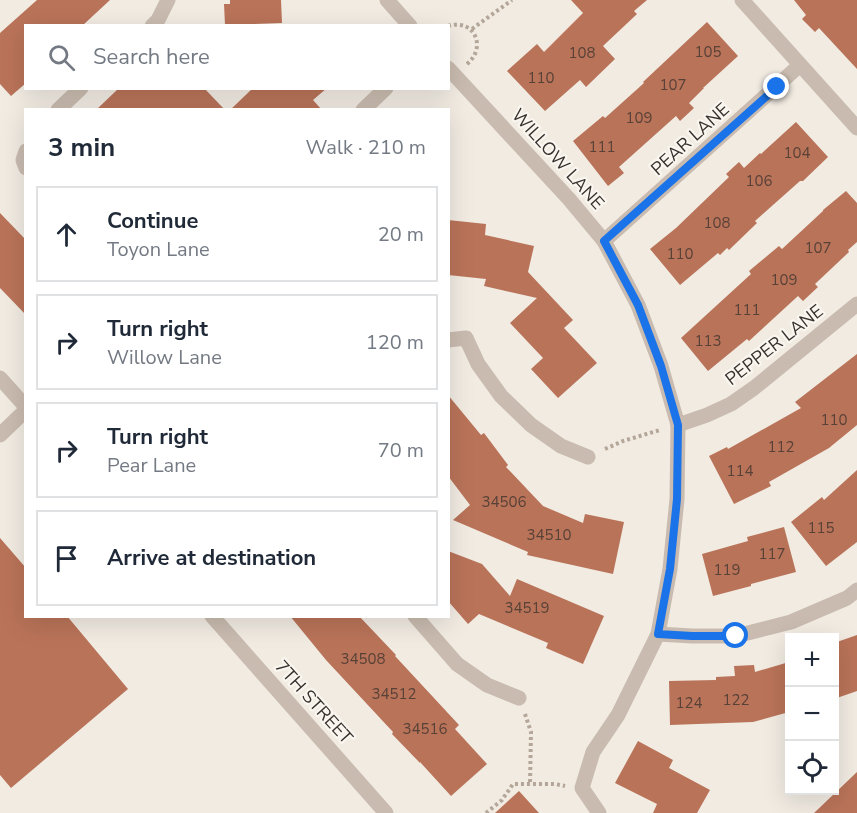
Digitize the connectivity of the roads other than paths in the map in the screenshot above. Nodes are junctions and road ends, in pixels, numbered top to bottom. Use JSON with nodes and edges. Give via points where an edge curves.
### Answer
{"nodes":[{"id":1,"x":168,"y":0,"type":"edge"},
{"id":2,"x":387,"y":0,"type":"edge"},
{"id":3,"x":742,"y":0,"type":"edge"},
{"id":4,"x":154,"y":24,"type":"edge"},
{"id":5,"x":408,"y":24,"type":"edge"},
{"id":6,"x":800,"y":65,"type":"junction"},
{"id":7,"x":451,"y":71,"type":"edge"},
{"id":8,"x":79,"y":90,"type":"edge"},
{"id":9,"x":384,"y":90,"type":"edge"},
{"id":10,"x":59,"y":108,"type":"edge"},
{"id":11,"x":365,"y":108,"type":"edge"},
{"id":12,"x":857,"y":128,"type":"edge"},
{"id":13,"x":604,"y":241,"type":"junction"},
{"id":14,"x":857,"y":304,"type":"edge"},
{"id":15,"x":450,"y":340,"type":"edge"},
{"id":16,"x":0,"y":378,"type":"edge"},
{"id":17,"x":24,"y":407,"type":"edge"},
{"id":18,"x":24,"y":411,"type":"edge"},
{"id":19,"x":678,"y":425,"type":"junction"},
{"id":20,"x":0,"y":435,"type":"edge"},
{"id":21,"x":588,"y":457,"type":"road end"},
{"id":22,"x":857,"y":590,"type":"edge"},
{"id":23,"x":214,"y":618,"type":"edge"},
{"id":24,"x":417,"y":618,"type":"edge"},
{"id":25,"x":658,"y":634,"type":"junction"},
{"id":26,"x":519,"y":698,"type":"road end"},
{"id":27,"x":386,"y":813,"type":"edge"},
{"id":28,"x":599,"y":813,"type":"edge"}],
"edges":[{"from":1,"to":4,"type":"street"},
{"from":2,"to":5,"type":"street"},
{"from":3,"to":6,"type":"street"},
{"from":6,"to":12,"type":"street"},
{"from":6,"to":13,"type":"street","name":"PEAR LANE"},
{"from":7,"to":13,"type":"street","name":"WILLOW LANE"},
{"from":8,"to":10,"type":"street"},
{"from":9,"to":11,"type":"street"},
{"from":13,"to":19,"type":"street","name":"WILLOW LANE","via":[[638,305]]},
{"from":14,"to":19,"type":"street","name":"PEPPER LANE","via":[[731,404]]},
{"from":15,"to":21,"type":"street","via":[[466,338],[478,364],[501,396],[531,425],[561,446]]},
{"from":16,"to":17,"type":"street"},
{"from":18,"to":20,"type":"street"},
{"from":19,"to":25,"type":"street","name":"WILLOW LANE","via":[[676,511]]},
{"from":22,"to":25,"type":"street","via":[[791,622],[736,636]]},
{"from":23,"to":27,"type":"street","name":"7TH STREET"},
{"from":24,"to":26,"type":"street","via":[[457,664],[487,685]]},
{"from":25,"to":28,"type":"street","name":"WILLOW LANE","via":[[618,715],[593,752],[582,788]]}]}
